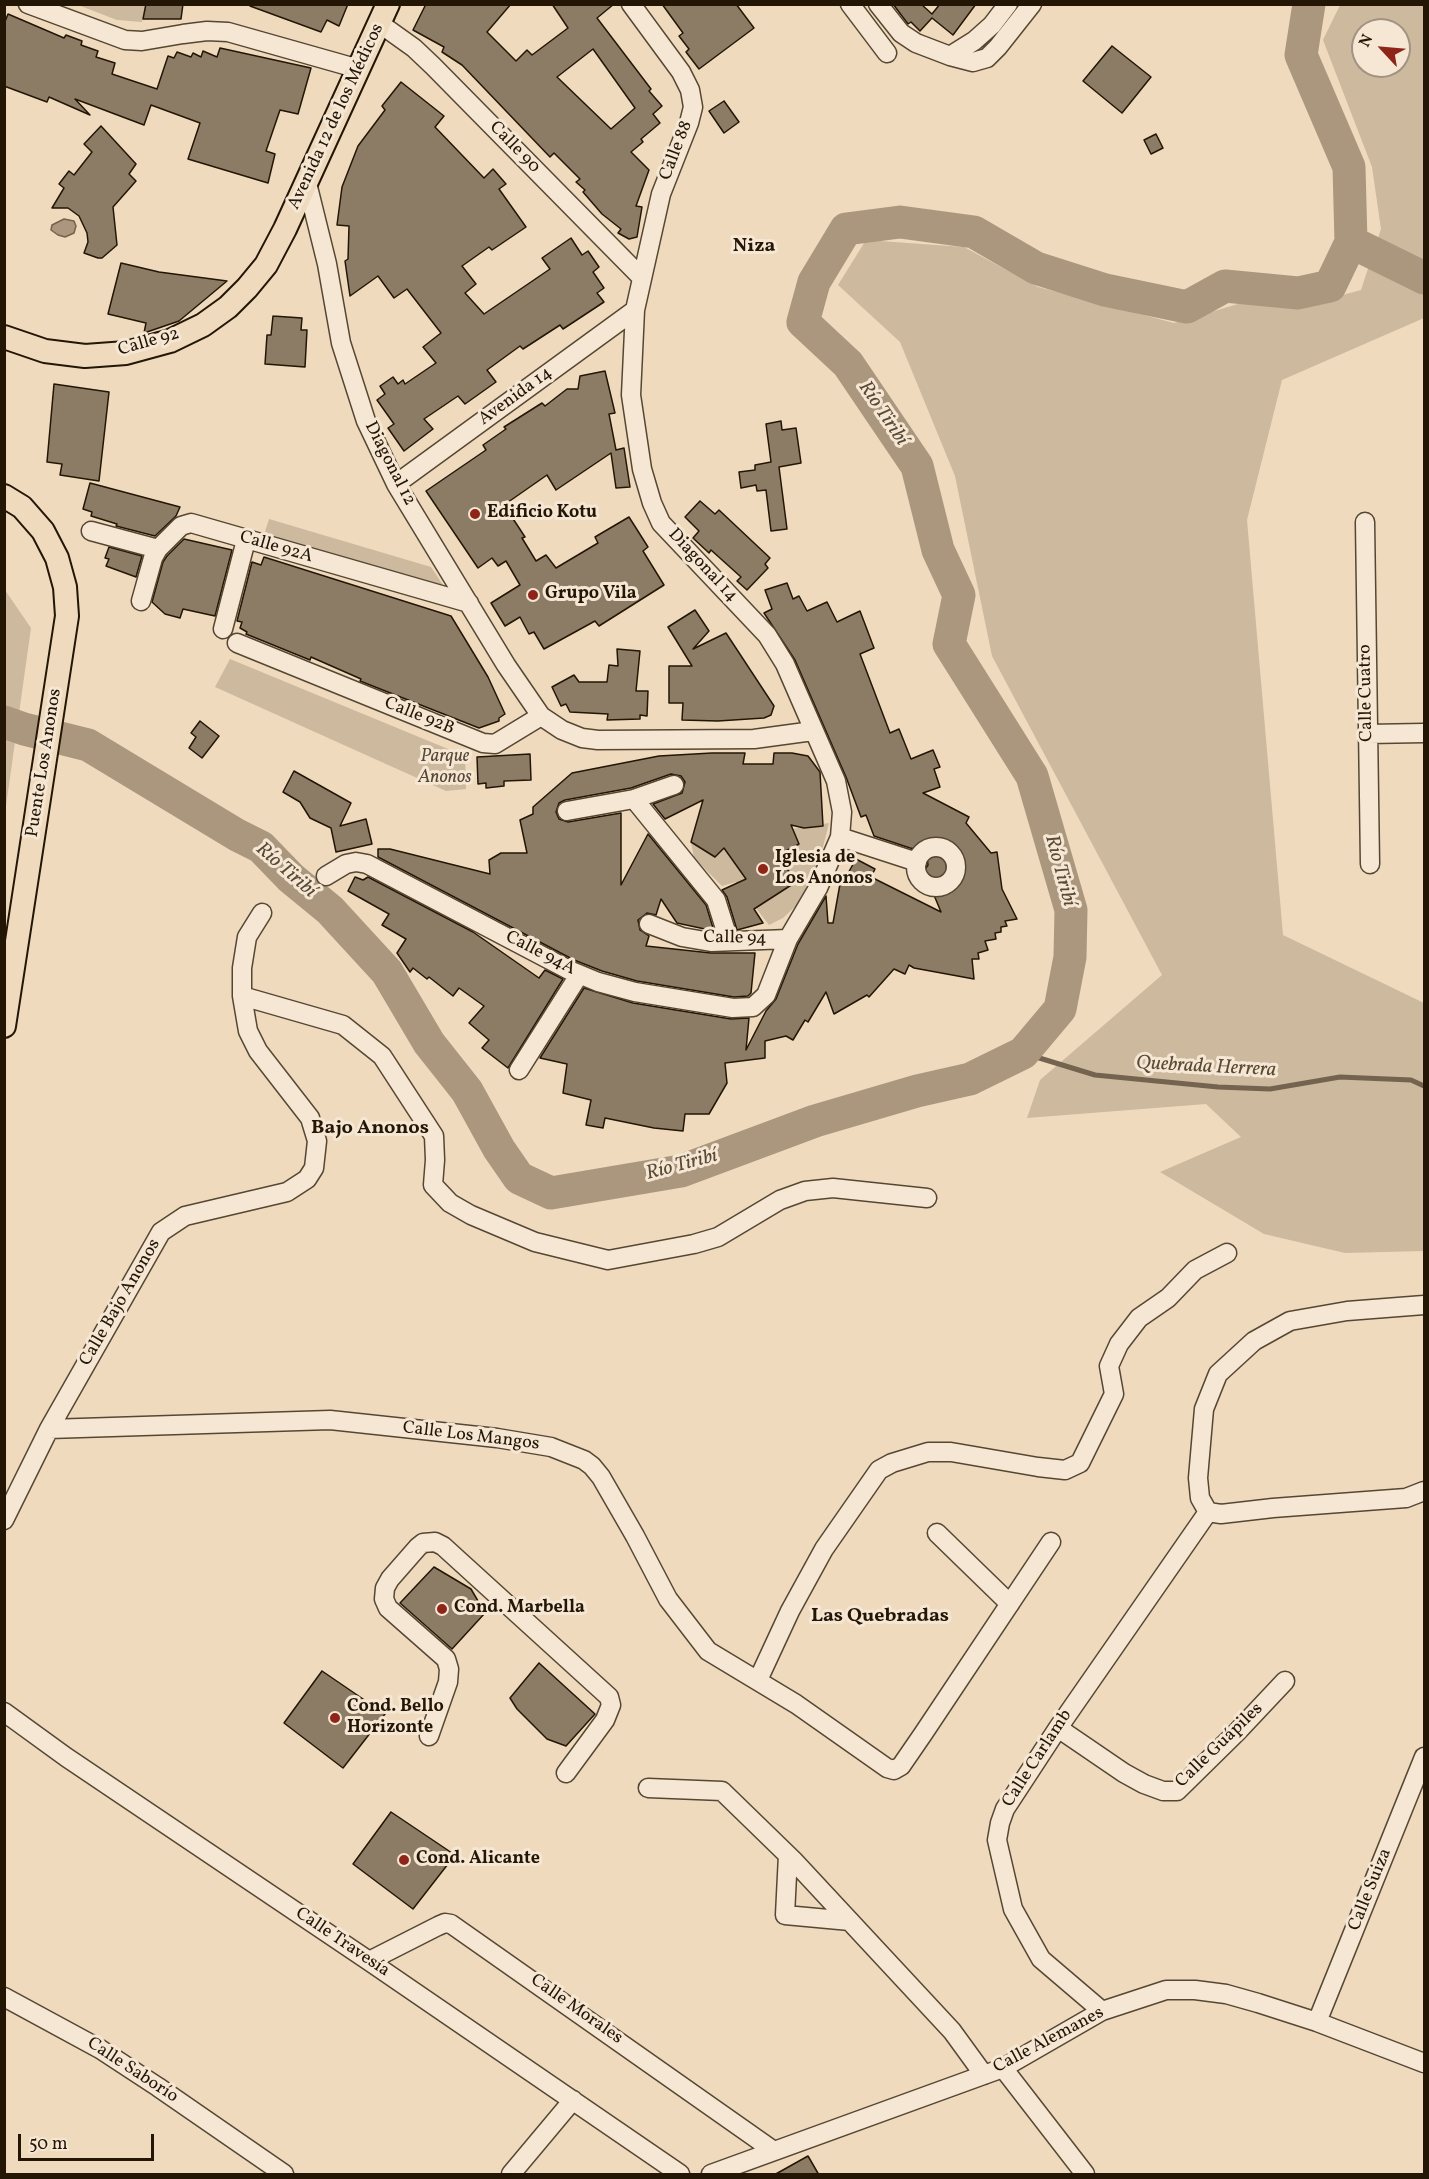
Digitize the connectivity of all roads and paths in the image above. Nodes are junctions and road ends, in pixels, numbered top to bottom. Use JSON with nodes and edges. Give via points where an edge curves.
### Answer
{"nodes":[{"id":1,"x":28,"y":4,"type":"edge"},
{"id":2,"x":631,"y":4,"type":"edge"},
{"id":3,"x":850,"y":4,"type":"edge"},
{"id":4,"x":878,"y":4,"type":"edge"},
{"id":5,"x":1008,"y":4,"type":"edge"},
{"id":6,"x":1032,"y":4,"type":"edge"},
{"id":7,"x":384,"y":14,"type":"edge"},
{"id":8,"x":887,"y":53,"type":"dead end"},
{"id":9,"x":950,"y":56,"type":"junction"},
{"id":10,"x":358,"y":69,"type":"junction"},
{"id":11,"x":307,"y":183,"type":"junction"},
{"id":12,"x":285,"y":229,"type":"joint"},
{"id":13,"x":642,"y":278,"type":"junction"},
{"id":14,"x":635,"y":310,"type":"junction"},
{"id":15,"x":4,"y":337,"type":"edge"},
{"id":16,"x":396,"y":484,"type":"junction"},
{"id":17,"x":4,"y":496,"type":"edge"},
{"id":18,"x":1365,"y":522,"type":"dead end"},
{"id":19,"x":91,"y":531,"type":"dead end"},
{"id":20,"x":246,"y":540,"type":"junction"},
{"id":21,"x":158,"y":549,"type":"junction"},
{"id":22,"x":141,"y":601,"type":"dead end"},
{"id":23,"x":469,"y":603,"type":"junction"},
{"id":24,"x":224,"y":629,"type":"dead end"},
{"id":25,"x":237,"y":643,"type":"dead end"},
{"id":26,"x":541,"y":716,"type":"junction"},
{"id":27,"x":813,"y":731,"type":"junction"},
{"id":28,"x":1425,"y":733,"type":"edge"},
{"id":29,"x":1368,"y":734,"type":"junction"},
{"id":30,"x":674,"y":785,"type":"dead end"},
{"id":31,"x":634,"y":799,"type":"junction"},
{"id":32,"x":567,"y":811,"type":"dead end"},
{"id":33,"x":840,"y":837,"type":"junction"},
{"id":34,"x":917,"y":862,"type":"dead end"},
{"id":35,"x":1370,"y":864,"type":"dead end"},
{"id":36,"x":326,"y":876,"type":"dead end"},
{"id":37,"x":262,"y":913,"type":"dead end"},
{"id":38,"x":649,"y":924,"type":"dead end"},
{"id":39,"x":788,"y":939,"type":"junction"},
{"id":40,"x":729,"y":941,"type":"junction"},
{"id":41,"x":579,"y":975,"type":"junction"},
{"id":42,"x":242,"y":996,"type":"junction"},
{"id":43,"x":4,"y":1026,"type":"edge"},
{"id":44,"x":519,"y":1070,"type":"dead end"},
{"id":45,"x":927,"y":1198,"type":"dead end"},
{"id":46,"x":1227,"y":1253,"type":"dead end"},
{"id":47,"x":1425,"y":1305,"type":"edge"},
{"id":48,"x":49,"y":1429,"type":"junction"},
{"id":49,"x":1425,"y":1491,"type":"edge"},
{"id":50,"x":1208,"y":1512,"type":"junction"},
{"id":51,"x":4,"y":1520,"type":"edge"},
{"id":52,"x":937,"y":1533,"type":"dead end"},
{"id":53,"x":1051,"y":1542,"type":"dead end"},
{"id":54,"x":1010,"y":1604,"type":"junction"},
{"id":55,"x":758,"y":1680,"type":"junction"},
{"id":56,"x":1285,"y":1681,"type":"dead end"},
{"id":57,"x":4,"y":1712,"type":"edge"},
{"id":58,"x":1058,"y":1728,"type":"junction"},
{"id":59,"x":429,"y":1736,"type":"dead end"},
{"id":60,"x":1425,"y":1757,"type":"edge"},
{"id":61,"x":566,"y":1773,"type":"dead end"},
{"id":62,"x":648,"y":1788,"type":"dead end"},
{"id":63,"x":788,"y":1855,"type":"junction"},
{"id":64,"x":850,"y":1921,"type":"junction"},
{"id":65,"x":369,"y":1961,"type":"junction"},
{"id":66,"x":4,"y":1997,"type":"edge"},
{"id":67,"x":1102,"y":2011,"type":"junction"},
{"id":68,"x":1317,"y":2022,"type":"junction"},
{"id":69,"x":1425,"y":2063,"type":"edge"},
{"id":70,"x":1002,"y":2068,"type":"junction"},
{"id":71,"x":984,"y":2075,"type":"junction"},
{"id":72,"x":573,"y":2100,"type":"junction"},
{"id":73,"x":774,"y":2151,"type":"junction"},
{"id":74,"x":285,"y":2175,"type":"edge"},
{"id":75,"x":511,"y":2175,"type":"edge"},
{"id":76,"x":680,"y":2175,"type":"edge"},
{"id":77,"x":711,"y":2175,"type":"edge"},
{"id":78,"x":1085,"y":2175,"type":"edge"}],
"edges":[{"from":1,"to":10,"type":"street","via":[[125,39],[142,41],[228,32]]},
{"from":2,"to":13,"type":"street","name":"Calle 88","via":[[681,72],[693,107],[661,194]]},
{"from":3,"to":8,"type":"street"},
{"from":4,"to":9,"type":"street","via":[[902,33],[928,49]]},
{"from":5,"to":9,"type":"street","via":[[992,25]]},
{"from":6,"to":9,"type":"street","via":[[987,58],[973,62]]},
{"from":7,"to":10,"type":"main road","name":"Avenida 12 de los Médicos"},
{"from":7,"to":13,"type":"street","name":"Calle 90"},
{"from":10,"to":11,"type":"main road","name":"Avenida 12 de los Médicos"},
{"from":11,"to":12,"type":"main road","name":"Avenida 12 de los Médicos"},
{"from":11,"to":16,"type":"street","name":"Diagonal 12","via":[[341,343],[366,421]]},
{"from":12,"to":15,"type":"main road","name":"Calle 92","via":[[266,266],[228,307],[171,341],[126,354],[85,356],[45,351]]},
{"from":13,"to":14,"type":"street","name":"Diagonal 14"},
{"from":14,"to":16,"type":"street","name":"Avenida 14"},
{"from":14,"to":27,"type":"street","name":"Diagonal 14","via":[[631,395],[642,469],[652,503],[661,523],[679,544],[767,635]]},
{"from":16,"to":23,"type":"street","name":"Diagonal 12"},
{"from":17,"to":43,"type":"main road","name":"Puente Los Anonos","via":[[22,507],[43,531],[57,558],[67,616]]},
{"from":18,"to":29,"type":"street","name":"Calle Cuatro"},
{"from":19,"to":21,"type":"street"},
{"from":20,"to":21,"type":"street","name":"Calle 92A","via":[[191,523],[181,526]]},
{"from":20,"to":23,"type":"street","name":"Calle 92A"},
{"from":20,"to":24,"type":"street"},
{"from":21,"to":22,"type":"street"},
{"from":23,"to":26,"type":"street","name":"Diagonal 12"},
{"from":25,"to":26,"type":"street","name":"Calle 92B","via":[[483,743],[495,744]]},
{"from":26,"to":27,"type":"street","via":[[561,730],[598,740],[754,739]]},
{"from":27,"to":33,"type":"street","name":"Diagonal 14","via":[[836,781],[842,812]]},
{"from":28,"to":29,"type":"street"},
{"from":29,"to":35,"type":"street","name":"Calle Cuatro"},
{"from":30,"to":31,"type":"street"},
{"from":31,"to":32,"type":"street"},
{"from":31,"to":40,"type":"street","via":[[717,900]]},
{"from":33,"to":34,"type":"street"},
{"from":33,"to":39,"type":"street","via":[[818,888]]},
{"from":36,"to":41,"type":"street","name":"Calle 94A","via":[[346,864],[367,864]]},
{"from":37,"to":42,"type":"street","name":"Calle Bajo Anonos","via":[[247,937]]},
{"from":38,"to":40,"type":"street","name":"Calle 94","via":[[682,937]]},
{"from":39,"to":40,"type":"street","name":"Calle 94"},
{"from":39,"to":41,"type":"street","name":"Calle 94A","via":[[766,994],[753,1007],[733,1008],[635,992]]},
{"from":41,"to":44,"type":"street"},
{"from":42,"to":45,"type":"street","via":[[343,1025],[382,1056],[434,1136],[433,1185],[450,1203],[471,1215],[535,1242],[608,1260],[718,1237],[780,1200],[805,1191],[833,1188]]},
{"from":42,"to":48,"type":"street","name":"Calle Bajo Anonos","via":[[252,1042],[314,1127],[314,1168],[307,1179],[287,1192],[184,1216],[161,1232]]},
{"from":46,"to":55,"type":"street","via":[[1195,1270],[1168,1298],[1139,1318],[1119,1344],[1109,1366],[1114,1394],[1080,1463],[1065,1470],[928,1452],[892,1462],[879,1470],[824,1550]]},
{"from":47,"to":50,"type":"street","via":[[1347,1311],[1290,1321],[1254,1341],[1218,1374],[1204,1409],[1198,1478],[1200,1498]]},
{"from":48,"to":51,"type":"street","name":"Calle Bajo Anonos"},
{"from":48,"to":55,"type":"street","name":"Calle Los Mangos","via":[[330,1420],[551,1447],[584,1460],[601,1477],[668,1599],[699,1642],[708,1652]]},
{"from":49,"to":50,"type":"street","via":[[1406,1498]]},
{"from":50,"to":58,"type":"street","name":"Calle Carlamb"},
{"from":52,"to":54,"type":"street"},
{"from":53,"to":54,"type":"street"},
{"from":54,"to":55,"type":"street","name":"Calle Los Mangos","via":[[901,1766],[894,1770]]},
{"from":56,"to":58,"type":"street","name":"Calle Guápiles","via":[[1177,1791],[1162,1791],[1144,1784]]},
{"from":57,"to":65,"type":"street","name":"Calle Travesía"},
{"from":58,"to":67,"type":"street","name":"Calle Carlamb","via":[[1005,1809],[997,1840],[1013,1909],[1041,1959]]},
{"from":59,"to":61,"type":"street","via":[[449,1668],[446,1659],[388,1608],[384,1599],[390,1579],[418,1547],[435,1542],[609,1697],[611,1705],[605,1720]]},
{"from":60,"to":68,"type":"street","name":"Calle Suiza"},
{"from":62,"to":63,"type":"street","via":[[722,1791]]},
{"from":63,"to":64,"type":"street"},
{"from":63,"to":64,"type":"street","via":[[785,1915]]},
{"from":64,"to":71,"type":"street","via":[[952,2031]]},
{"from":65,"to":72,"type":"street","name":"Calle Travesía"},
{"from":65,"to":73,"type":"street","name":"Calle Morales","via":[[438,1926],[452,1924]]},
{"from":66,"to":74,"type":"street","name":"Calle Saborío","via":[[100,2049]]},
{"from":67,"to":68,"type":"street","name":"Calle Alemanes","via":[[1166,1990],[1195,1990],[1227,1994]]},
{"from":67,"to":70,"type":"street","name":"Calle Alemanes"},
{"from":68,"to":69,"type":"street","name":"Calle Alemanes"},
{"from":70,"to":71,"type":"street","name":"Calle Alemanes"},
{"from":70,"to":78,"type":"street"},
{"from":71,"to":73,"type":"street","name":"Calle Alemanes"},
{"from":72,"to":75,"type":"street"},
{"from":72,"to":76,"type":"street","name":"Calle Travesía"},
{"from":73,"to":77,"type":"street","name":"Calle Alemanes"}]}
